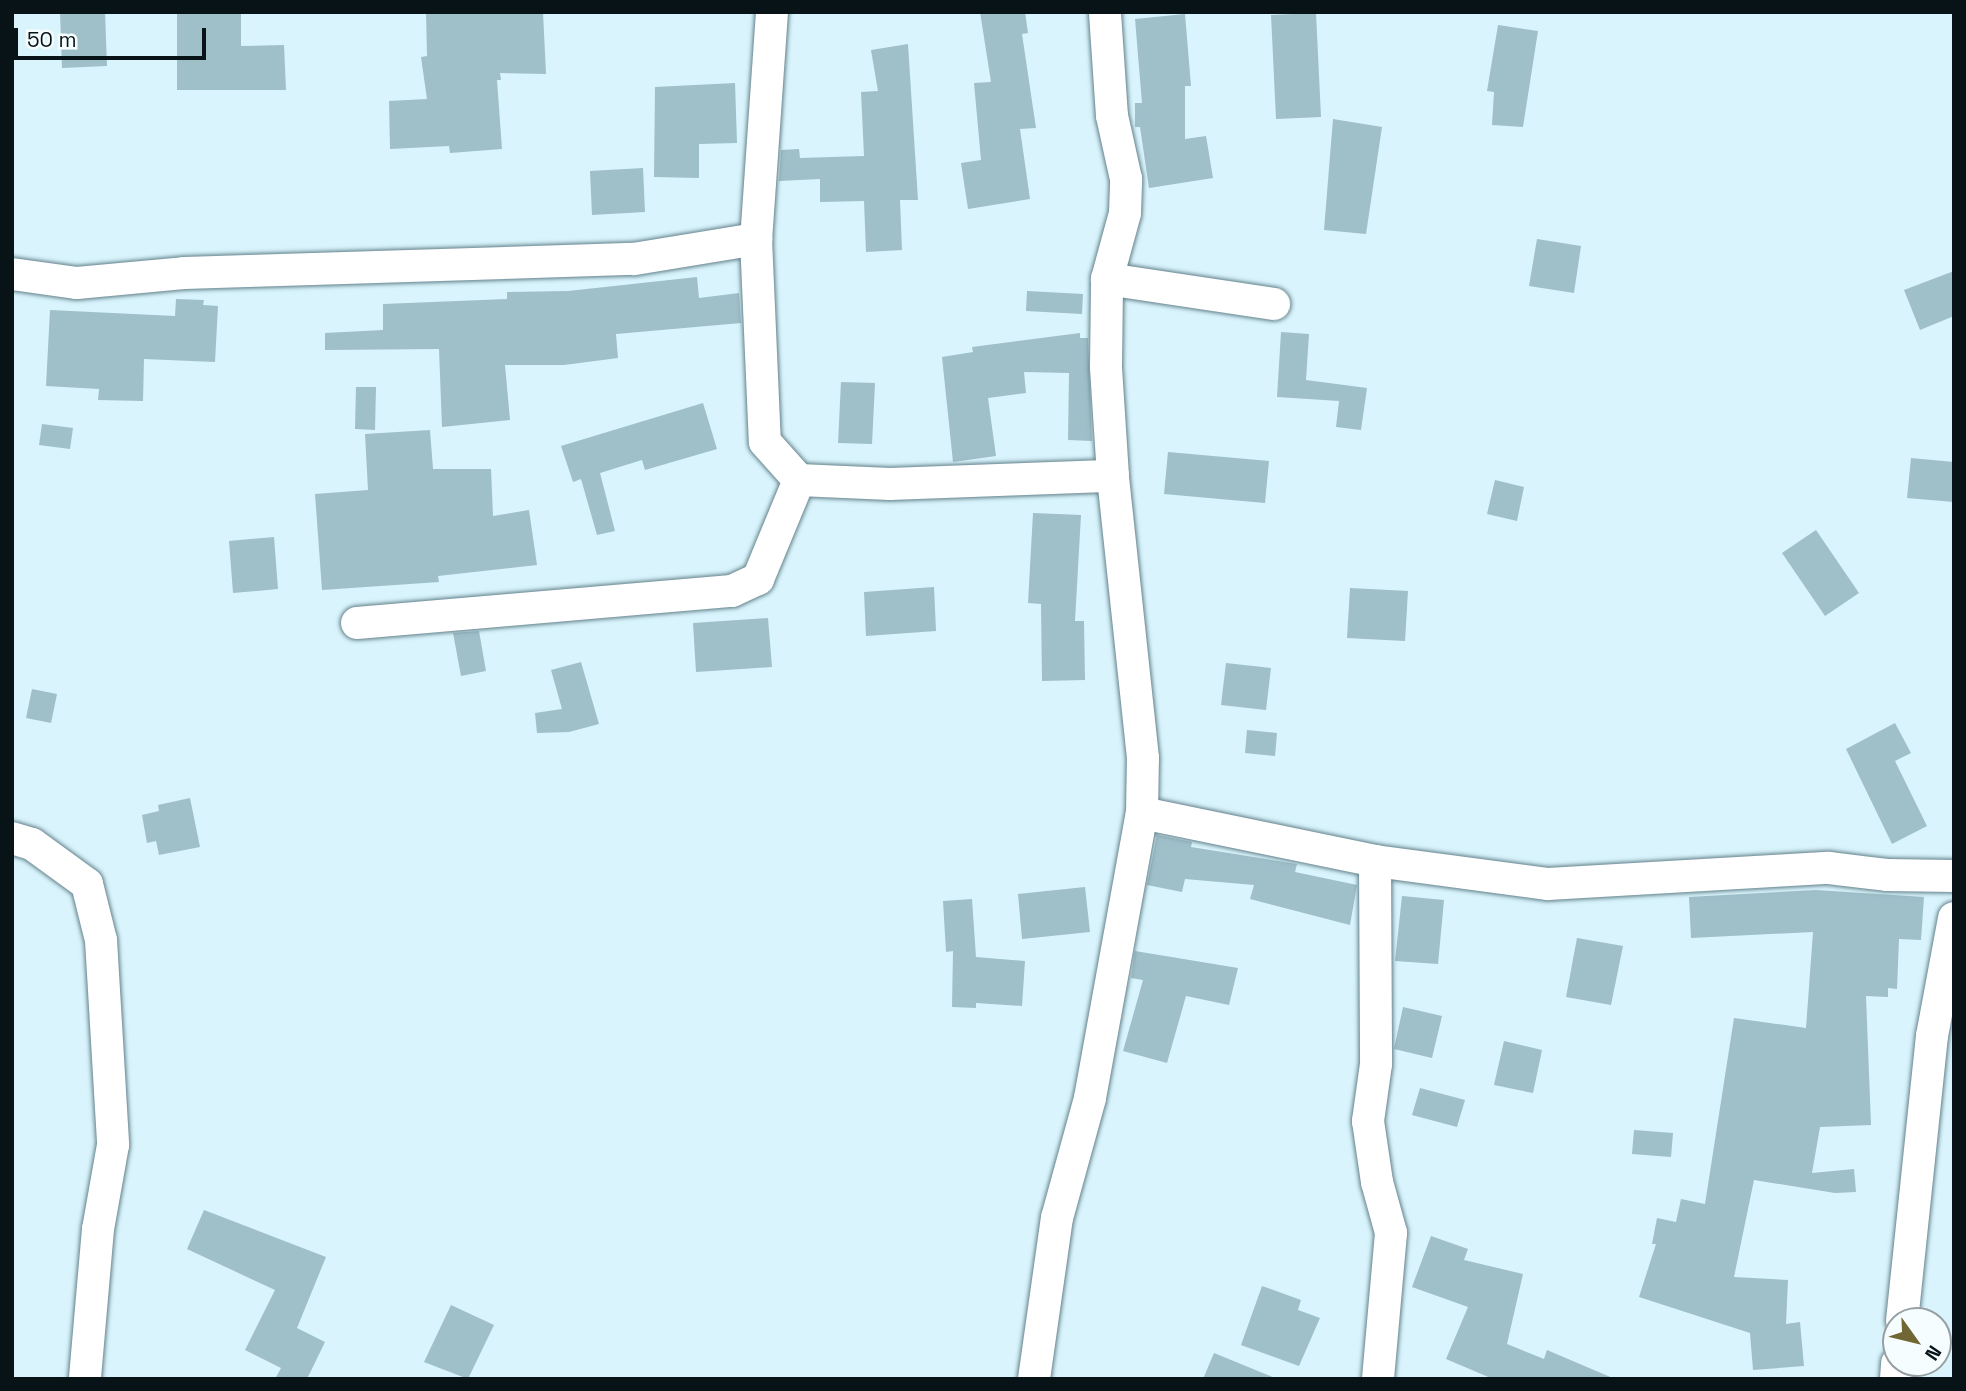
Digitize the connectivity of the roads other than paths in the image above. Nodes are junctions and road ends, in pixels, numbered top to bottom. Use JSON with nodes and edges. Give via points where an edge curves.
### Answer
{"nodes":[{"id":1,"x":772,"y":12,"type":"edge"},
{"id":2,"x":1105,"y":12,"type":"edge"},
{"id":3,"x":756,"y":239,"type":"junction"},
{"id":4,"x":12,"y":274,"type":"edge"},
{"id":5,"x":1107,"y":279,"type":"junction"},
{"id":6,"x":1274,"y":304,"type":"dead end"},
{"id":7,"x":1113,"y":476,"type":"junction"},
{"id":8,"x":799,"y":480,"type":"junction"},
{"id":9,"x":357,"y":623,"type":"dead end"},
{"id":10,"x":1142,"y":813,"type":"junction"},
{"id":11,"x":12,"y":838,"type":"edge"},
{"id":12,"x":1375,"y":861,"type":"junction"},
{"id":13,"x":1954,"y":876,"type":"edge"},
{"id":14,"x":1954,"y":918,"type":"edge"},
{"id":15,"x":1904,"y":1307,"type":"edge"},
{"id":16,"x":85,"y":1379,"type":"edge"},
{"id":17,"x":1034,"y":1379,"type":"edge"},
{"id":18,"x":1378,"y":1379,"type":"edge"}],
"edges":[{"from":1,"to":3,"type":"street"},
{"from":2,"to":5,"type":"street","via":[[1112,116],[1126,179],[1125,213]]},
{"from":3,"to":4,"type":"street","via":[[634,259],[184,272],[77,283]]},
{"from":3,"to":8,"type":"street","via":[[765,442]]},
{"from":5,"to":6,"type":"street"},
{"from":5,"to":7,"type":"street"},
{"from":7,"to":8,"type":"street","via":[[890,484]]},
{"from":7,"to":10,"type":"street","via":[[1143,758]]},
{"from":8,"to":9,"type":"street","via":[[758,579],[732,591]]},
{"from":10,"to":12,"type":"street"},
{"from":10,"to":17,"type":"street","via":[[1090,1098],[1057,1218]]},
{"from":11,"to":16,"type":"street","via":[[32,844],[87,884],[101,940],[113,1145],[98,1229]]},
{"from":12,"to":13,"type":"street","via":[[1548,884],[1829,868]]},
{"from":12,"to":18,"type":"street","via":[[1376,1064],[1368,1121],[1391,1233]]},
{"from":14,"to":15,"type":"street","via":[[1933,1036]]}]}
